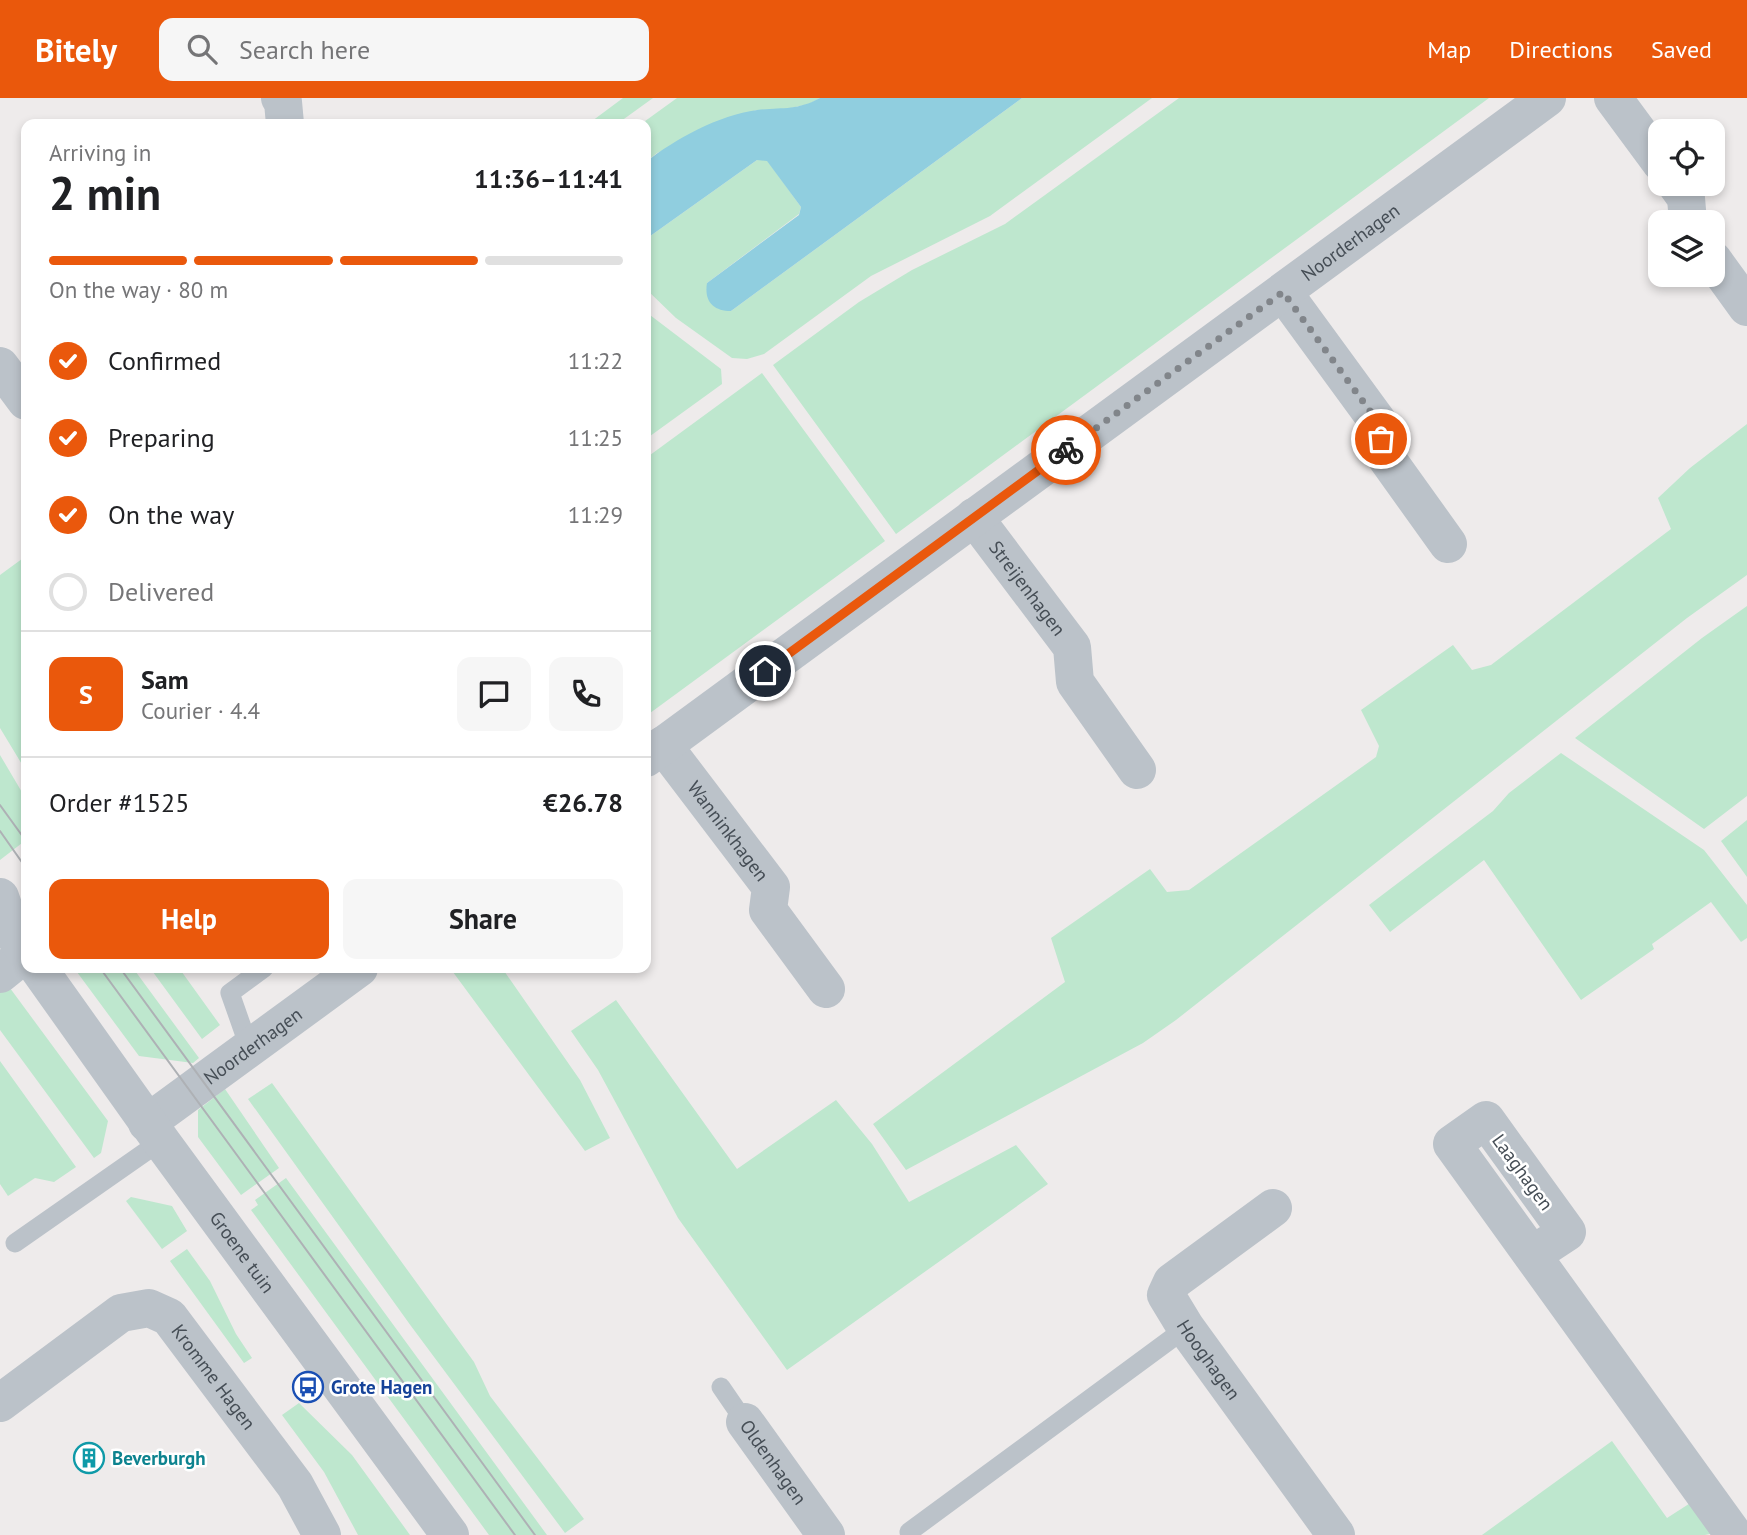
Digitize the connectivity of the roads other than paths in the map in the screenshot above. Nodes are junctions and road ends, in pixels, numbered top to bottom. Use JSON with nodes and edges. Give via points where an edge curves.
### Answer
{"nodes":[{"id":1,"x":280,"y":98,"type":"edge"},
{"id":2,"x":1547,"y":98,"type":"edge"},
{"id":3,"x":1613,"y":98,"type":"edge"},
{"id":4,"x":285,"y":119,"type":"edge"},
{"id":5,"x":1648,"y":145,"type":"edge"},
{"id":6,"x":1725,"y":277,"type":"edge"},
{"id":7,"x":1283,"y":292,"type":"junction"},
{"id":8,"x":1747,"y":307,"type":"edge"},
{"id":9,"x":0,"y":366,"type":"edge"},
{"id":10,"x":21,"y":394,"type":"edge"},
{"id":11,"x":974,"y":517,"type":"junction"},
{"id":12,"x":1448,"y":544,"type":"dead end"},
{"id":13,"x":654,"y":752,"type":"edge"},
{"id":14,"x":1137,"y":770,"type":"dead end"},
{"id":15,"x":13,"y":932,"type":"edge"},
{"id":16,"x":42,"y":973,"type":"edge"},
{"id":17,"x":257,"y":973,"type":"edge"},
{"id":18,"x":352,"y":973,"type":"edge"},
{"id":19,"x":0,"y":974,"type":"edge"},
{"id":20,"x":826,"y":989,"type":"dead end"},
{"id":21,"x":249,"y":1047,"type":"junction"},
{"id":22,"x":154,"y":1132,"type":"junction"},
{"id":23,"x":1273,"y":1208,"type":"dead end"},
{"id":24,"x":15,"y":1242,"type":"dead end"},
{"id":25,"x":1532,"y":1255,"type":"dead end"},
{"id":26,"x":1186,"y":1328,"type":"junction"},
{"id":27,"x":721,"y":1387,"type":"dead end"},
{"id":28,"x":0,"y":1403,"type":"edge"},
{"id":29,"x":746,"y":1422,"type":"joint"},
{"id":30,"x":909,"y":1532,"type":"dead end"},
{"id":31,"x":322,"y":1535,"type":"edge"},
{"id":32,"x":450,"y":1535,"type":"edge"},
{"id":33,"x":826,"y":1535,"type":"edge"},
{"id":34,"x":1336,"y":1535,"type":"edge"},
{"id":35,"x":1734,"y":1535,"type":"edge"}],
"edges":[{"from":1,"to":4,"type":"street"},
{"from":2,"to":7,"type":"street","name":"Noorderhagen"},
{"from":3,"to":5,"type":"street"},
{"from":6,"to":8,"type":"street"},
{"from":7,"to":11,"type":"street","name":"Noorderhagen"},
{"from":7,"to":12,"type":"street","via":[[1378,422],[1385,456]]},
{"from":9,"to":10,"type":"street"},
{"from":11,"to":13,"type":"street","name":"Noorderhagen"},
{"from":11,"to":14,"type":"street","name":"Streijenhagen","via":[[1072,647],[1074,682]]},
{"from":13,"to":20,"type":"street","name":"Wanninkhagen","via":[[771,887],[768,910]]},
{"from":15,"to":19,"type":"street"},
{"from":16,"to":22,"type":"street","name":"Groene tuin"},
{"from":17,"to":21,"type":"lane","via":[[230,993]]},
{"from":18,"to":21,"type":"street","name":"Noorderhagen"},
{"from":21,"to":22,"type":"street","name":"Noorderhagen"},
{"from":22,"to":24,"type":"lane"},
{"from":22,"to":32,"type":"street","name":"Groene tuin"},
{"from":23,"to":26,"type":"street","name":"Hooghagen","via":[[1172,1282],[1168,1301]]},
{"from":25,"to":35,"type":"street"},
{"from":26,"to":30,"type":"lane"},
{"from":26,"to":34,"type":"street","name":"Hooghagen"},
{"from":27,"to":29,"type":"lane","name":"Oldenhagen"},
{"from":28,"to":31,"type":"street","name":"Kromme Hagen","via":[[121,1313],[149,1308],[169,1317],[295,1486]]},
{"from":29,"to":33,"type":"street","name":"Oldenhagen"}]}
